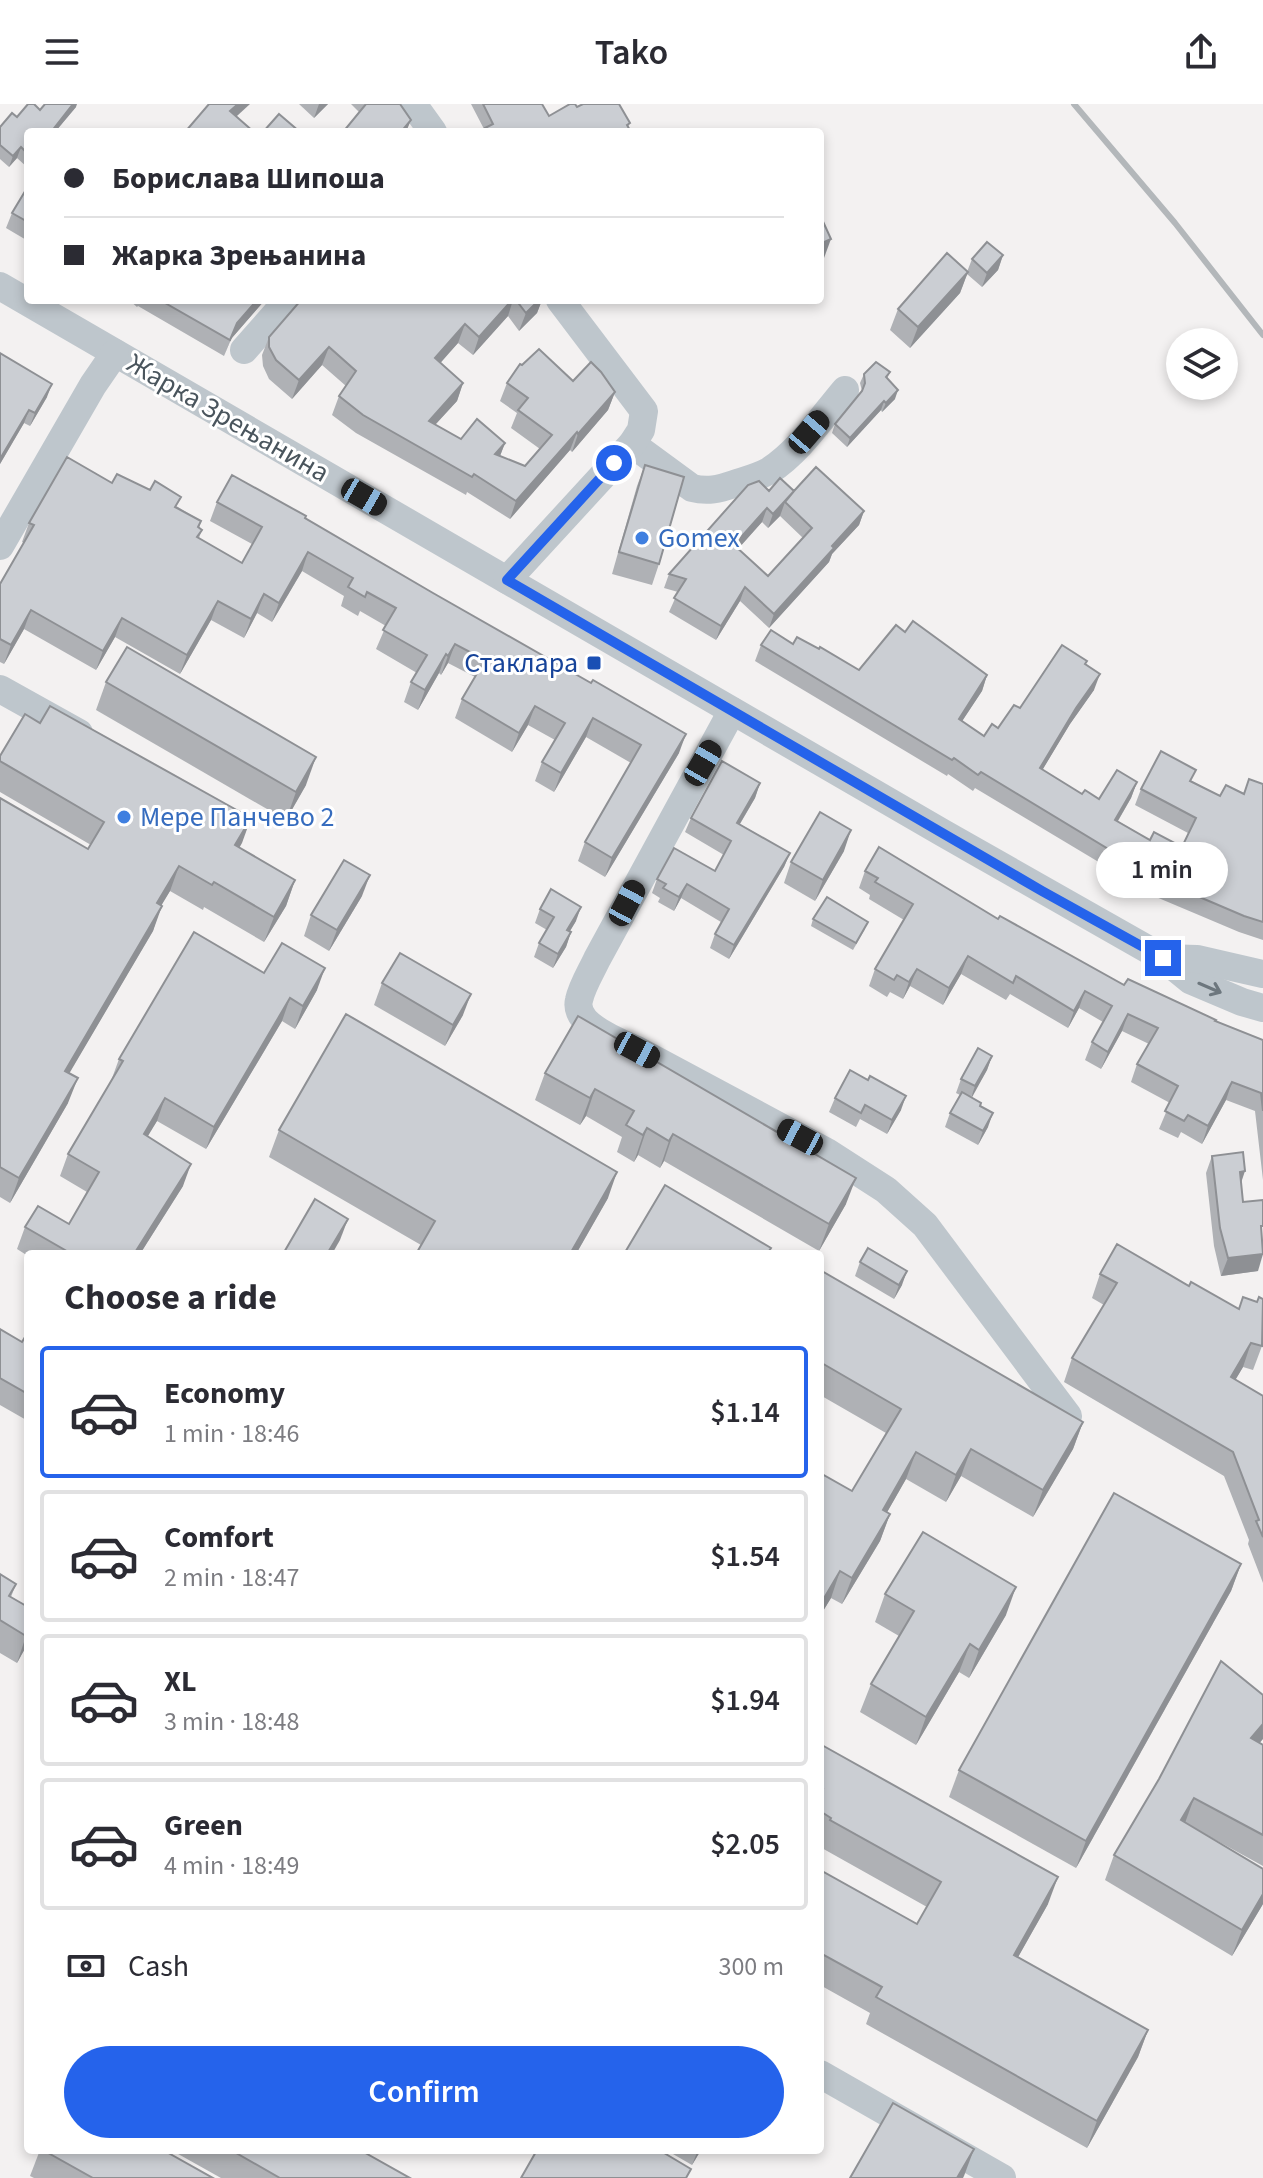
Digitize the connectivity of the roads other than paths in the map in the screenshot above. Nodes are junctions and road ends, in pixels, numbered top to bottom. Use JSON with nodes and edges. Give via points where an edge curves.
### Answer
{"nodes":[{"id":1,"x":413,"y":104,"type":"edge"},
{"id":2,"x":430,"y":128,"type":"edge"},
{"id":3,"x":0,"y":286,"type":"edge"},
{"id":4,"x":24,"y":300,"type":"edge"},
{"id":5,"x":31,"y":304,"type":"edge"},
{"id":6,"x":284,"y":304,"type":"edge"},
{"id":7,"x":563,"y":304,"type":"edge"},
{"id":8,"x":244,"y":350,"type":"dead end"},
{"id":9,"x":115,"y":353,"type":"junction"},
{"id":10,"x":845,"y":390,"type":"dead end"},
{"id":11,"x":632,"y":444,"type":"junction"},
{"id":12,"x":0,"y":546,"type":"edge"},
{"id":13,"x":507,"y":580,"type":"junction"},
{"id":14,"x":0,"y":689,"type":"edge"},
{"id":15,"x":732,"y":711,"type":"junction"},
{"id":16,"x":96,"y":742,"type":"edge"},
{"id":17,"x":1163,"y":958,"type":"junction"},
{"id":18,"x":1263,"y":974,"type":"edge"},
{"id":19,"x":1263,"y":1008,"type":"edge"},
{"id":20,"x":1068,"y":1416,"type":"edge"},
{"id":21,"x":824,"y":2076,"type":"edge"},
{"id":22,"x":1002,"y":2178,"type":"edge"}],
"edges":[{"from":1,"to":2,"type":"street"},
{"from":3,"to":4,"type":"street","name":"Жарка Зрењанина"},
{"from":5,"to":9,"type":"street","name":"Жарка Зрењанина"},
{"from":6,"to":8,"type":"street"},
{"from":7,"to":11,"type":"street","via":[[644,411]]},
{"from":9,"to":12,"type":"street"},
{"from":9,"to":13,"type":"street","name":"Жарка Зрењанина"},
{"from":10,"to":11,"type":"street","via":[[771,470],[714,490],[692,488]]},
{"from":11,"to":13,"type":"street"},
{"from":13,"to":15,"type":"street","name":"Жарка Зрењанина"},
{"from":14,"to":16,"type":"street"},
{"from":15,"to":17,"type":"street","name":"Жарка Зрењанина"},
{"from":15,"to":20,"type":"street","via":[[597,959],[579,1000],[586,1022],[827,1152],[886,1190],[925,1225]]},
{"from":17,"to":18,"type":"street","name":"Жарка Зрењанина","via":[[1197,959]]},
{"from":17,"to":19,"type":"street","name":"Жарка Зрењанина","one_way":true,"via":[[1190,980]]},
{"from":21,"to":22,"type":"street"}]}
